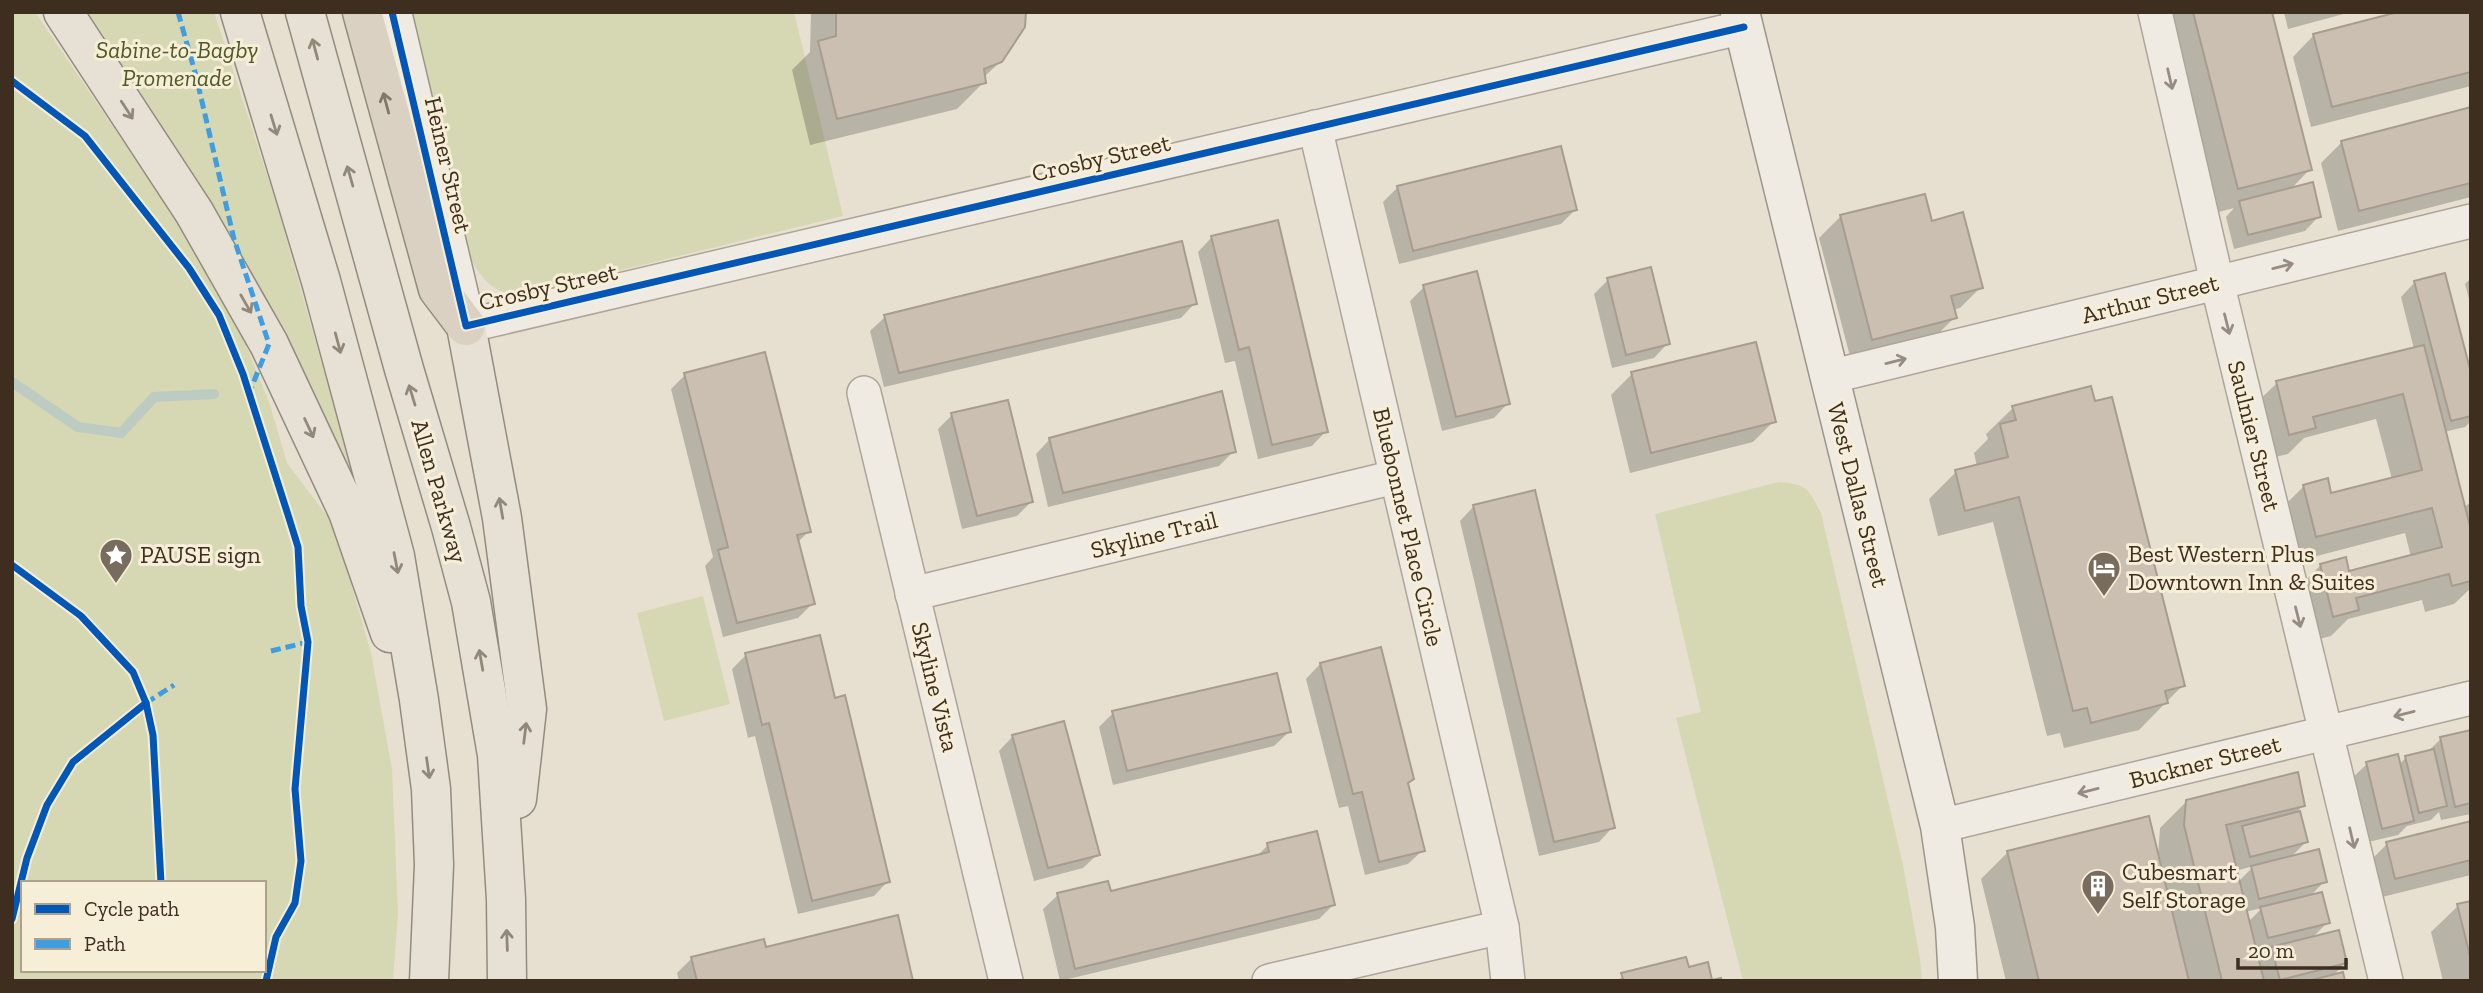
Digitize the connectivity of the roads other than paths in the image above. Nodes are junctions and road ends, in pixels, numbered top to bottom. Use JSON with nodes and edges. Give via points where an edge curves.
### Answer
{"nodes":[{"id":1,"x":63,"y":12,"type":"edge"},
{"id":2,"x":240,"y":12,"type":"edge"},
{"id":3,"x":305,"y":12,"type":"edge"},
{"id":4,"x":362,"y":12,"type":"edge"},
{"id":5,"x":392,"y":12,"type":"edge"},
{"id":6,"x":2155,"y":12,"type":"edge"},
{"id":7,"x":1742,"y":20,"type":"edge"},
{"id":8,"x":1315,"y":128,"type":"junction"},
{"id":9,"x":2471,"y":221,"type":"edge"},
{"id":10,"x":2217,"y":282,"type":"junction"},
{"id":11,"x":466,"y":326,"type":"junction"},
{"id":12,"x":1829,"y":377,"type":"junction"},
{"id":13,"x":864,"y":393,"type":"dead end"},
{"id":14,"x":1395,"y":477,"type":"junction"},
{"id":15,"x":912,"y":594,"type":"junction"},
{"id":16,"x":2471,"y":698,"type":"edge"},
{"id":17,"x":419,"y":700,"type":"junction"},
{"id":18,"x":2327,"y":733,"type":"junction"},
{"id":19,"x":1940,"y":827,"type":"junction"},
{"id":20,"x":506,"y":899,"type":"junction"},
{"id":21,"x":1502,"y":927,"type":"junction"},
{"id":22,"x":429,"y":981,"type":"edge"},
{"id":23,"x":507,"y":981,"type":"edge"},
{"id":24,"x":1006,"y":981,"type":"edge"},
{"id":25,"x":1269,"y":981,"type":"edge"},
{"id":26,"x":1508,"y":981,"type":"edge"},
{"id":27,"x":1958,"y":981,"type":"edge"},
{"id":28,"x":2386,"y":981,"type":"edge"}],
"edges":[{"from":1,"to":17,"type":"main road","one_way":true,"via":[[194,212],[269,344],[348,512],[385,620]]},
{"from":2,"to":17,"type":"main road","one_way":true,"via":[[321,281],[395,556]]},
{"from":20,"to":3,"type":"main road","name":"Allen Parkway","one_way":true,"via":[[497,755],[471,603]]},
{"from":11,"to":4,"type":"highway","one_way":true,"via":[[438,289]]},
{"from":5,"to":11,"type":"main road","name":"Heiner Street"},
{"from":6,"to":10,"type":"street","name":"Saulnier Street","one_way":true},
{"from":7,"to":8,"type":"street","name":"Crosby Street"},
{"from":7,"to":12,"type":"main road","name":"West Dallas Street"},
{"from":8,"to":11,"type":"street","name":"Crosby Street"},
{"from":8,"to":14,"type":"street","name":"Bluebonnet Place Circle"},
{"from":10,"to":9,"type":"street","name":"Arthur Street","one_way":true},
{"from":12,"to":10,"type":"street","name":"Arthur Street","one_way":true},
{"from":10,"to":18,"type":"street","name":"Saulnier Street","one_way":true},
{"from":20,"to":11,"type":"main road","one_way":true,"via":[[527,709],[502,518]]},
{"from":12,"to":19,"type":"main road","name":"West Dallas Street"},
{"from":13,"to":15,"type":"street","name":"Skyline Vista"},
{"from":14,"to":15,"type":"street","name":"Skyline Trail"},
{"from":14,"to":21,"type":"street","name":"Bluebonnet Place Circle"},
{"from":15,"to":24,"type":"street","name":"Skyline Vista"},
{"from":16,"to":18,"type":"street","name":"Buckner Street","one_way":true},
{"from":17,"to":22,"type":"main road","one_way":true,"via":[[431,789],[434,865]]},
{"from":18,"to":19,"type":"street","name":"Buckner Street","one_way":true},
{"from":18,"to":28,"type":"street","name":"Saulnier Street","one_way":true},
{"from":19,"to":27,"type":"main road","name":"West Dallas Street"},
{"from":23,"to":20,"type":"main road","name":"Allen Parkway","one_way":true},
{"from":21,"to":25,"type":"street"},
{"from":21,"to":26,"type":"street","name":"Bluebonnet Place Circle"}]}
